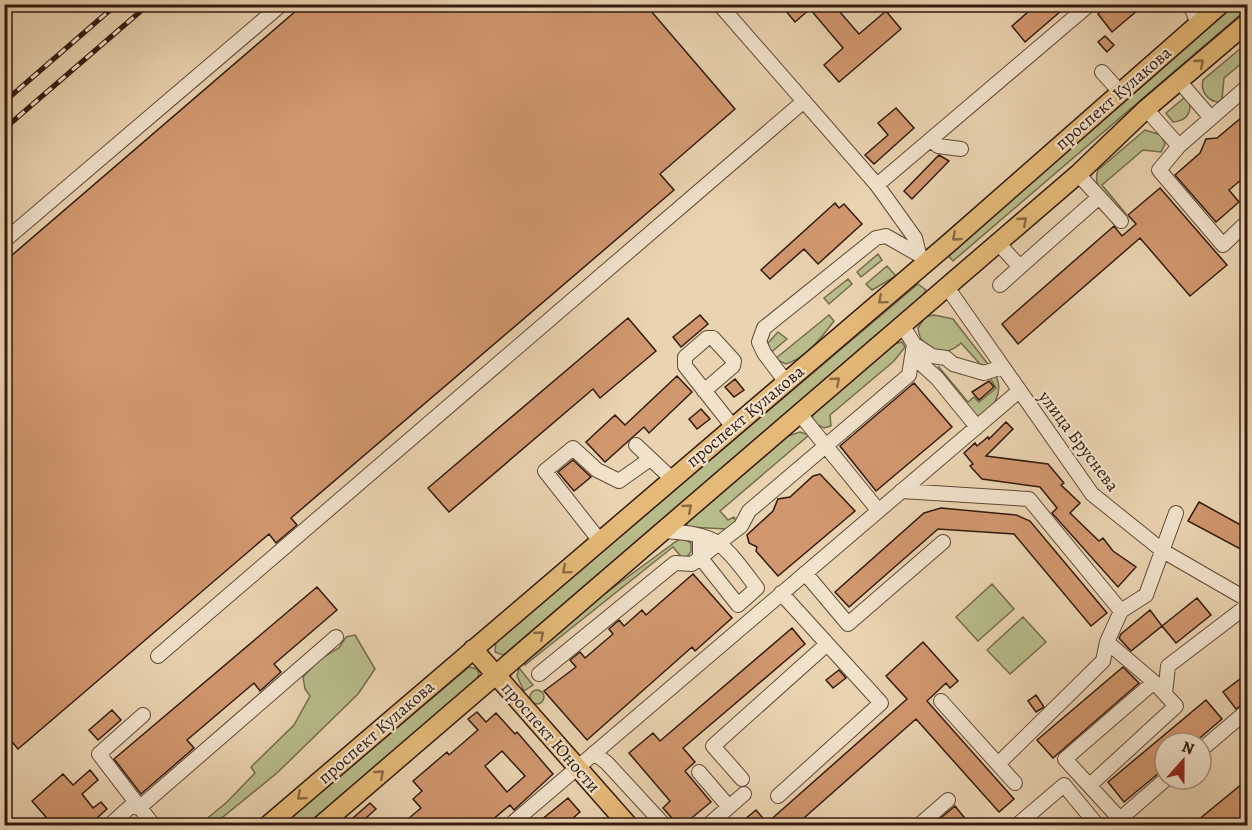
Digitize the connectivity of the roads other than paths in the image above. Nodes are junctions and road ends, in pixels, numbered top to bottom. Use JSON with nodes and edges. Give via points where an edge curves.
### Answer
{"nodes":[{"id":1,"x":282,"y":4,"type":"edge"},
{"id":2,"x":719,"y":4,"type":"edge"},
{"id":3,"x":1090,"y":4,"type":"edge"},
{"id":4,"x":1190,"y":4,"type":"edge"},
{"id":5,"x":1221,"y":4,"type":"edge"},
{"id":6,"x":1248,"y":22,"type":"edge"},
{"id":7,"x":1198,"y":24,"type":"junction"},
{"id":8,"x":1102,"y":72,"type":"dead end"},
{"id":9,"x":1179,"y":81,"type":"junction"},
{"id":10,"x":1248,"y":86,"type":"edge"},
{"id":11,"x":1120,"y":92,"type":"junction"},
{"id":12,"x":804,"y":101,"type":"junction"},
{"id":13,"x":1146,"y":109,"type":"junction"},
{"id":14,"x":1211,"y":118,"type":"junction"},
{"id":15,"x":931,"y":140,"type":"junction"},
{"id":16,"x":1179,"y":146,"type":"junction"},
{"id":17,"x":961,"y":149,"type":"dead end"},
{"id":18,"x":1078,"y":174,"type":"junction"},
{"id":19,"x":877,"y":186,"type":"junction"},
{"id":20,"x":1098,"y":198,"type":"junction"},
{"id":21,"x":1121,"y":221,"type":"dead end"},
{"id":22,"x":1248,"y":221,"type":"edge"},
{"id":23,"x":4,"y":241,"type":"edge"},
{"id":24,"x":998,"y":243,"type":"junction"},
{"id":25,"x":923,"y":258,"type":"junction"},
{"id":26,"x":1020,"y":267,"type":"junction"},
{"id":27,"x":1000,"y":285,"type":"dead end"},
{"id":28,"x":947,"y":287,"type":"junction"},
{"id":29,"x":902,"y":326,"type":"junction"},
{"id":30,"x":914,"y":344,"type":"junction"},
{"id":31,"x":1002,"y":367,"type":"junction"},
{"id":32,"x":786,"y":382,"type":"junction"},
{"id":33,"x":704,"y":391,"type":"dead end"},
{"id":34,"x":1019,"y":391,"type":"junction"},
{"id":35,"x":799,"y":413,"type":"junction"},
{"id":36,"x":733,"y":427,"type":"junction"},
{"id":37,"x":977,"y":427,"type":"junction"},
{"id":38,"x":636,"y":445,"type":"dead end"},
{"id":39,"x":826,"y":446,"type":"junction"},
{"id":40,"x":650,"y":459,"type":"junction"},
{"id":41,"x":672,"y":479,"type":"junction"},
{"id":42,"x":901,"y":491,"type":"junction"},
{"id":43,"x":878,"y":510,"type":"junction"},
{"id":44,"x":1176,"y":513,"type":"dead end"},
{"id":45,"x":663,"y":531,"type":"junction"},
{"id":46,"x":700,"y":537,"type":"junction"},
{"id":47,"x":600,"y":541,"type":"junction"},
{"id":48,"x":943,"y":542,"type":"dead end"},
{"id":49,"x":719,"y":543,"type":"junction"},
{"id":50,"x":1163,"y":550,"type":"junction"},
{"id":51,"x":700,"y":557,"type":"junction"},
{"id":52,"x":805,"y":573,"type":"junction"},
{"id":53,"x":781,"y":593,"type":"junction"},
{"id":54,"x":1248,"y":600,"type":"edge"},
{"id":55,"x":1248,"y":605,"type":"edge"},
{"id":56,"x":1121,"y":611,"type":"junction"},
{"id":57,"x":336,"y":637,"type":"dead end"},
{"id":58,"x":1107,"y":642,"type":"junction"},
{"id":59,"x":826,"y":644,"type":"junction"},
{"id":60,"x":473,"y":649,"type":"junction"},
{"id":61,"x":158,"y":656,"type":"dead end"},
{"id":62,"x":496,"y":673,"type":"junction"},
{"id":63,"x":539,"y":674,"type":"dead end"},
{"id":64,"x":1154,"y":682,"type":"junction"},
{"id":65,"x":1165,"y":694,"type":"junction"},
{"id":66,"x":941,"y":701,"type":"dead end"},
{"id":67,"x":1248,"y":710,"type":"edge"},
{"id":68,"x":143,"y":715,"type":"dead end"},
{"id":69,"x":1213,"y":740,"type":"edge"},
{"id":70,"x":594,"y":753,"type":"junction"},
{"id":71,"x":998,"y":764,"type":"junction"},
{"id":72,"x":577,"y":767,"type":"junction"},
{"id":73,"x":699,"y":772,"type":"dead end"},
{"id":74,"x":742,"y":779,"type":"dead end"},
{"id":75,"x":1015,"y":783,"type":"dead end"},
{"id":76,"x":1090,"y":785,"type":"junction"},
{"id":77,"x":1154,"y":791,"type":"edge"},
{"id":78,"x":744,"y":794,"type":"dead end"},
{"id":79,"x":778,"y":796,"type":"dead end"},
{"id":80,"x":948,"y":800,"type":"dead end"},
{"id":81,"x":729,"y":807,"type":"junction"},
{"id":82,"x":139,"y":808,"type":"junction"},
{"id":83,"x":1121,"y":823,"type":"edge"},
{"id":84,"x":109,"y":825,"type":"edge"},
{"id":85,"x":154,"y":825,"type":"edge"},
{"id":86,"x":267,"y":825,"type":"edge"},
{"id":87,"x":320,"y":825,"type":"edge"},
{"id":88,"x":509,"y":825,"type":"edge"},
{"id":89,"x":629,"y":825,"type":"edge"},
{"id":90,"x":665,"y":825,"type":"edge"},
{"id":91,"x":707,"y":825,"type":"edge"},
{"id":92,"x":918,"y":825,"type":"edge"},
{"id":93,"x":1016,"y":825,"type":"edge"},
{"id":94,"x":1098,"y":825,"type":"edge"}],
"edges":[{"from":1,"to":23,"type":"street"},
{"from":2,"to":12,"type":"street"},
{"from":3,"to":15,"type":"street"},
{"from":4,"to":7,"type":"street"},
{"from":5,"to":7,"type":"main road","name":"проспект Кулакова"},
{"from":9,"to":6,"type":"main road","name":"проспект Кулакова","one_way":true},
{"from":7,"to":11,"type":"main road","name":"проспект Кулакова"},
{"from":8,"to":11,"type":"street"},
{"from":9,"to":13,"type":"main road","name":"проспект Кулакова"},
{"from":9,"to":14,"type":"street"},
{"from":10,"to":14,"type":"street"},
{"from":11,"to":25,"type":"main road","name":"проспект Кулакова","one_way":true},
{"from":12,"to":19,"type":"street"},
{"from":12,"to":61,"type":"street"},
{"from":13,"to":16,"type":"street"},
{"from":13,"to":18,"type":"main road","name":"проспект Кулакова"},
{"from":14,"to":16,"type":"street"},
{"from":15,"to":17,"type":"street","via":[[938,146]]},
{"from":15,"to":19,"type":"street"},
{"from":16,"to":22,"type":"street","via":[[1159,170],[1223,244]]},
{"from":18,"to":20,"type":"street"},
{"from":24,"to":18,"type":"main road","name":"проспект Кулакова","one_way":true},
{"from":19,"to":25,"type":"street","via":[[915,238]]},
{"from":20,"to":21,"type":"street"},
{"from":20,"to":26,"type":"street"},
{"from":24,"to":26,"type":"street"},
{"from":24,"to":28,"type":"main road","name":"проспект Кулакова"},
{"from":25,"to":28,"type":"main road"},
{"from":25,"to":32,"type":"main road","name":"проспект Кулакова","one_way":true},
{"from":25,"to":32,"type":"street","via":[[886,236],[876,238],[764,328],[759,342]]},
{"from":26,"to":27,"type":"street"},
{"from":28,"to":29,"type":"main road","name":"проспект Кулакова"},
{"from":28,"to":31,"type":"street","name":"улица Бруснева"},
{"from":29,"to":30,"type":"street"},
{"from":35,"to":29,"type":"main road","name":"проспект Кулакова","one_way":true},
{"from":30,"to":31,"type":"street","via":[[932,356],[984,373]]},
{"from":30,"to":37,"type":"street","via":[[917,360]]},
{"from":30,"to":39,"type":"street","via":[[909,375]]},
{"from":31,"to":34,"type":"street","name":"улица Бруснева"},
{"from":32,"to":36,"type":"main road","name":"проспект Кулакова"},
{"from":33,"to":36,"type":"street"},
{"from":34,"to":37,"type":"street"},
{"from":34,"to":50,"type":"street","name":"улица Бруснева","via":[[1092,494]]},
{"from":35,"to":39,"type":"street"},
{"from":45,"to":35,"type":"main road","name":"проспект Кулакова","one_way":true},
{"from":36,"to":41,"type":"main road","name":"проспект Кулакова"},
{"from":37,"to":42,"type":"street"},
{"from":38,"to":40,"type":"street"},
{"from":39,"to":43,"type":"street"},
{"from":39,"to":49,"type":"street","via":[[749,511],[741,526]]},
{"from":40,"to":41,"type":"street"},
{"from":40,"to":47,"type":"street","via":[[619,481],[597,470],[573,448],[545,471]]},
{"from":41,"to":47,"type":"main road","name":"проспект Кулакова"},
{"from":42,"to":43,"type":"street"},
{"from":42,"to":56,"type":"street","via":[[1029,499]]},
{"from":43,"to":52,"type":"street"},
{"from":44,"to":50,"type":"street"},
{"from":45,"to":46,"type":"street"},
{"from":62,"to":45,"type":"main road","name":"проспект Кулакова","one_way":true},
{"from":46,"to":49,"type":"street"},
{"from":46,"to":51,"type":"street"},
{"from":47,"to":60,"type":"main road","name":"проспект Кулакова","one_way":true},
{"from":48,"to":52,"type":"street","via":[[848,624]]},
{"from":49,"to":51,"type":"street"},
{"from":49,"to":51,"type":"street","via":[[757,588],[738,605]]},
{"from":50,"to":54,"type":"street","name":"улица Бруснева"},
{"from":50,"to":56,"type":"street","via":[[1146,595]]},
{"from":51,"to":63,"type":"street","via":[[692,564],[675,563]]},
{"from":52,"to":53,"type":"street"},
{"from":53,"to":59,"type":"street"},
{"from":53,"to":70,"type":"street"},
{"from":55,"to":65,"type":"street","via":[[1168,666]]},
{"from":56,"to":58,"type":"street"},
{"from":57,"to":82,"type":"street"},
{"from":58,"to":64,"type":"street"},
{"from":58,"to":71,"type":"street","via":[[1103,661]]},
{"from":59,"to":74,"type":"street","via":[[713,746]]},
{"from":59,"to":79,"type":"street","via":[[881,703]]},
{"from":60,"to":62,"type":"main road","name":"проспект Юности"},
{"from":60,"to":86,"type":"main road","name":"проспект Кулакова","one_way":true},
{"from":62,"to":72,"type":"main road","name":"проспект Юности"},
{"from":87,"to":62,"type":"main road","name":"проспект Кулакова","one_way":true},
{"from":64,"to":65,"type":"street"},
{"from":64,"to":76,"type":"street","via":[[1065,759]]},
{"from":65,"to":76,"type":"street","via":[[1176,706]]},
{"from":66,"to":71,"type":"street"},
{"from":67,"to":69,"type":"street"},
{"from":68,"to":82,"type":"street","via":[[99,754]]},
{"from":70,"to":72,"type":"street"},
{"from":70,"to":90,"type":"street"},
{"from":71,"to":75,"type":"street"},
{"from":72,"to":88,"type":"street"},
{"from":72,"to":89,"type":"main road","name":"проспект Юности"},
{"from":73,"to":81,"type":"street"},
{"from":76,"to":83,"type":"street"},
{"from":77,"to":83,"type":"street"},
{"from":78,"to":81,"type":"street"},
{"from":80,"to":92,"type":"street"},
{"from":81,"to":91,"type":"street"},
{"from":82,"to":84,"type":"street","via":[[131,806]]},
{"from":82,"to":85,"type":"street"},
{"from":93,"to":94,"type":"street","via":[[1064,786]]}]}
